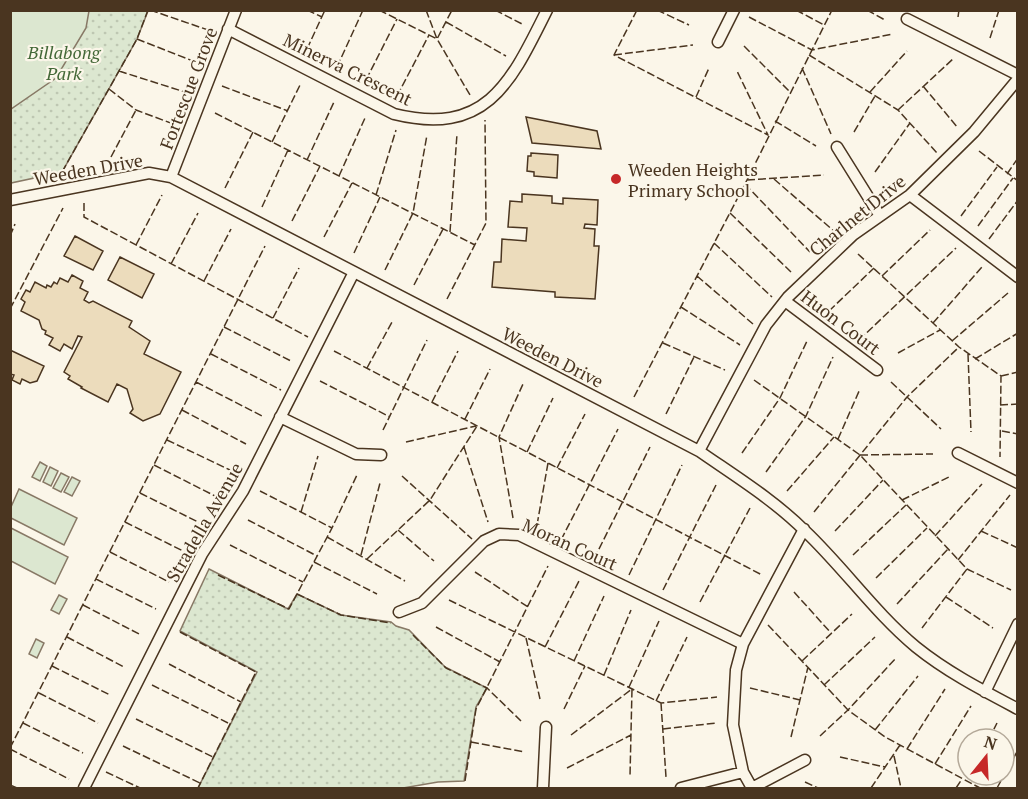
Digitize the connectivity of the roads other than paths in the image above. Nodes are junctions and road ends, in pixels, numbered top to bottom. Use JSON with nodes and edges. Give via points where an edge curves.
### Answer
{"nodes":[{"id":1,"x":236,"y":10,"type":"edge"},
{"id":2,"x":547,"y":10,"type":"edge"},
{"id":3,"x":734,"y":10,"type":"edge"},
{"id":4,"x":907,"y":18,"type":"dead end"},
{"id":5,"x":228,"y":28,"type":"junction"},
{"id":6,"x":718,"y":42,"type":"dead end"},
{"id":7,"x":1016,"y":82,"type":"edge"},
{"id":8,"x":837,"y":147,"type":"dead end"},
{"id":9,"x":171,"y":177,"type":"junction"},
{"id":10,"x":910,"y":195,"type":"junction"},
{"id":11,"x":10,"y":200,"type":"edge"},
{"id":12,"x":879,"y":216,"type":"junction"},
{"id":13,"x":354,"y":272,"type":"junction"},
{"id":14,"x":1017,"y":277,"type":"edge"},
{"id":15,"x":785,"y":301,"type":"junction"},
{"id":16,"x":877,"y":370,"type":"dead end"},
{"id":17,"x":280,"y":417,"type":"junction"},
{"id":18,"x":699,"y":451,"type":"junction"},
{"id":19,"x":958,"y":453,"type":"dead end"},
{"id":20,"x":381,"y":455,"type":"dead end"},
{"id":21,"x":1017,"y":483,"type":"edge"},
{"id":22,"x":804,"y":529,"type":"junction"},
{"id":23,"x":399,"y":612,"type":"dead end"},
{"id":24,"x":1017,"y":624,"type":"edge"},
{"id":25,"x":743,"y":644,"type":"junction"},
{"id":26,"x":985,"y":692,"type":"junction"},
{"id":27,"x":1017,"y":709,"type":"edge"},
{"id":28,"x":546,"y":727,"type":"dead end"},
{"id":29,"x":805,"y":760,"type":"dead end"},
{"id":30,"x":743,"y":772,"type":"junction"},
{"id":31,"x":752,"y":788,"type":"edge"},
{"id":32,"x":84,"y":789,"type":"edge"},
{"id":33,"x":543,"y":789,"type":"edge"},
{"id":34,"x":681,"y":789,"type":"edge"}],
"edges":[{"from":1,"to":5,"type":"street","name":"Fortescue Grove"},
{"from":2,"to":5,"type":"street","name":"Minerva Crescent","via":[[508,83],[480,108],[442,120],[394,114]]},
{"from":3,"to":6,"type":"street"},
{"from":4,"to":7,"type":"street"},
{"from":5,"to":9,"type":"street","name":"Fortescue Grove"},
{"from":7,"to":10,"type":"street","name":"Charlnet Drive","via":[[974,132]]},
{"from":8,"to":12,"type":"street"},
{"from":9,"to":11,"type":"street","name":"Weeden Drive","via":[[149,173]]},
{"from":9,"to":13,"type":"street","name":"Weeden Drive"},
{"from":10,"to":12,"type":"street","name":"Charlnet Drive"},
{"from":10,"to":14,"type":"street"},
{"from":12,"to":15,"type":"street","name":"Charlnet Drive","via":[[838,248]]},
{"from":13,"to":17,"type":"street","name":"Stradella Avenue"},
{"from":13,"to":18,"type":"street","name":"Weeden Drive"},
{"from":15,"to":16,"type":"street","name":"Huon Court"},
{"from":15,"to":18,"type":"street","name":"Charlnet Drive","via":[[766,325]]},
{"from":17,"to":20,"type":"street","via":[[356,454]]},
{"from":17,"to":32,"type":"street","name":"Stradella Avenue","via":[[243,490],[202,554]]},
{"from":18,"to":22,"type":"street","name":"Weeden Drive"},
{"from":19,"to":21,"type":"street"},
{"from":22,"to":25,"type":"street"},
{"from":22,"to":26,"type":"street","name":"Weeden Drive","via":[[916,646]]},
{"from":23,"to":25,"type":"street","name":"Moran Court","via":[[423,603],[484,541],[499,534],[519,535]]},
{"from":24,"to":26,"type":"street"},
{"from":25,"to":30,"type":"street","via":[[736,670],[733,725]]},
{"from":26,"to":27,"type":"street","name":"Weeden Drive"},
{"from":28,"to":33,"type":"street"},
{"from":29,"to":31,"type":"street"},
{"from":30,"to":31,"type":"street"},
{"from":30,"to":34,"type":"street"}]}
